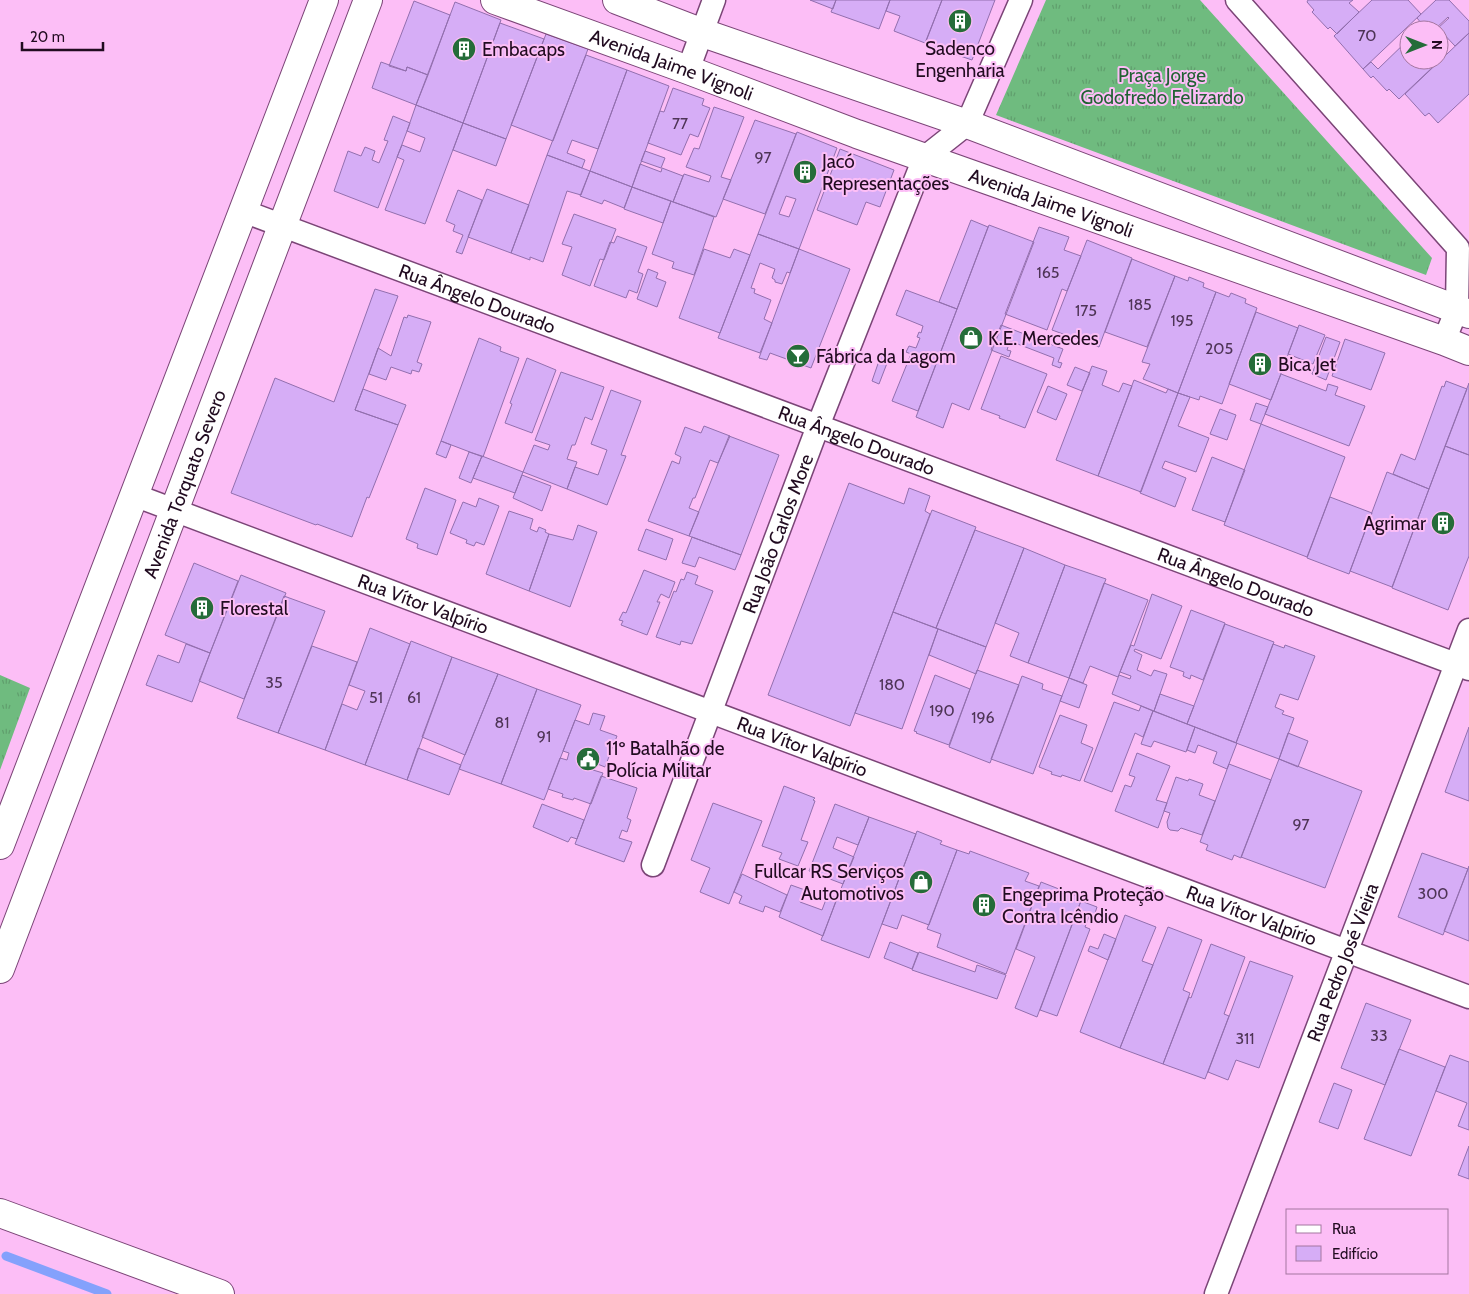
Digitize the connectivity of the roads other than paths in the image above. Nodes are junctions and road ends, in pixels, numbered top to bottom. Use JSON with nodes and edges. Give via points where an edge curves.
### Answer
{"nodes":[{"id":1,"x":324,"y":0,"type":"edge"},
{"id":2,"x":368,"y":0,"type":"edge"},
{"id":3,"x":494,"y":0,"type":"edge"},
{"id":4,"x":617,"y":0,"type":"edge"},
{"id":5,"x":714,"y":0,"type":"edge"},
{"id":6,"x":1021,"y":0,"type":"edge"},
{"id":7,"x":1237,"y":0,"type":"edge"},
{"id":8,"x":703,"y":32,"type":"junction"},
{"id":9,"x":688,"y":70,"type":"junction"},
{"id":10,"x":967,"y":124,"type":"junction"},
{"id":11,"x":924,"y":158,"type":"junction"},
{"id":12,"x":243,"y":211,"type":"junction"},
{"id":13,"x":282,"y":225,"type":"junction"},
{"id":14,"x":1463,"y":312,"type":"edge"},
{"id":15,"x":1444,"y":341,"type":"junction"},
{"id":16,"x":1469,"y":351,"type":"edge"},
{"id":17,"x":818,"y":426,"type":"junction"},
{"id":18,"x":134,"y":495,"type":"junction"},
{"id":19,"x":174,"y":510,"type":"junction"},
{"id":20,"x":1469,"y":630,"type":"edge"},
{"id":21,"x":1463,"y":666,"type":"edge"},
{"id":22,"x":710,"y":712,"type":"junction"},
{"id":23,"x":0,"y":846,"type":"edge"},
{"id":24,"x":653,"y":865,"type":"dead end"},
{"id":25,"x":1346,"y":951,"type":"junction"},
{"id":26,"x":0,"y":969,"type":"edge"},
{"id":27,"x":1469,"y":997,"type":"edge"},
{"id":28,"x":0,"y":1213,"type":"edge"},
{"id":29,"x":220,"y":1294,"type":"edge"},
{"id":30,"x":1216,"y":1294,"type":"edge"}],
"edges":[{"from":1,"to":12,"type":"street"},
{"from":2,"to":13,"type":"street","name":"Avenida Torquato Severo"},
{"from":3,"to":9,"type":"street","name":"Avenida Jaime Vignoli"},
{"from":4,"to":8,"type":"street"},
{"from":5,"to":8,"type":"street"},
{"from":6,"to":10,"type":"street"},
{"from":7,"to":14,"type":"street","via":[[1458,248]]},
{"from":8,"to":9,"type":"street"},
{"from":8,"to":10,"type":"street"},
{"from":9,"to":11,"type":"street","name":"Avenida Jaime Vignoli"},
{"from":10,"to":11,"type":"street"},
{"from":10,"to":14,"type":"street"},
{"from":11,"to":15,"type":"street","name":"Avenida Jaime Vignoli"},
{"from":11,"to":17,"type":"street","name":"Rua João Carlos More"},
{"from":12,"to":13,"type":"street","name":"Rua Ângelo Dourado"},
{"from":12,"to":18,"type":"street"},
{"from":13,"to":17,"type":"street","name":"Rua Ângelo Dourado"},
{"from":13,"to":19,"type":"street","name":"Avenida Torquato Severo"},
{"from":14,"to":15,"type":"street"},
{"from":15,"to":16,"type":"street","name":"Avenida Jaime Vignoli"},
{"from":17,"to":21,"type":"street","name":"Rua Ângelo Dourado"},
{"from":17,"to":22,"type":"street","name":"Rua João Carlos More"},
{"from":18,"to":19,"type":"street","name":"Rua Vítor Valpírio"},
{"from":18,"to":23,"type":"street"},
{"from":19,"to":22,"type":"street","name":"Rua Vítor Valpírio"},
{"from":19,"to":26,"type":"street","name":"Avenida Torquato Severo"},
{"from":20,"to":21,"type":"street","name":"Rua Pedro José Vieira"},
{"from":21,"to":25,"type":"street","name":"Rua Pedro José Vieira"},
{"from":22,"to":24,"type":"street","name":"Rua João Carlos More"},
{"from":22,"to":25,"type":"street","name":"Rua Vítor Valpírio"},
{"from":25,"to":27,"type":"street","name":"Rua Vítor Valpírio"},
{"from":25,"to":30,"type":"street","name":"Rua Pedro José Vieira"},
{"from":28,"to":29,"type":"street"}]}
